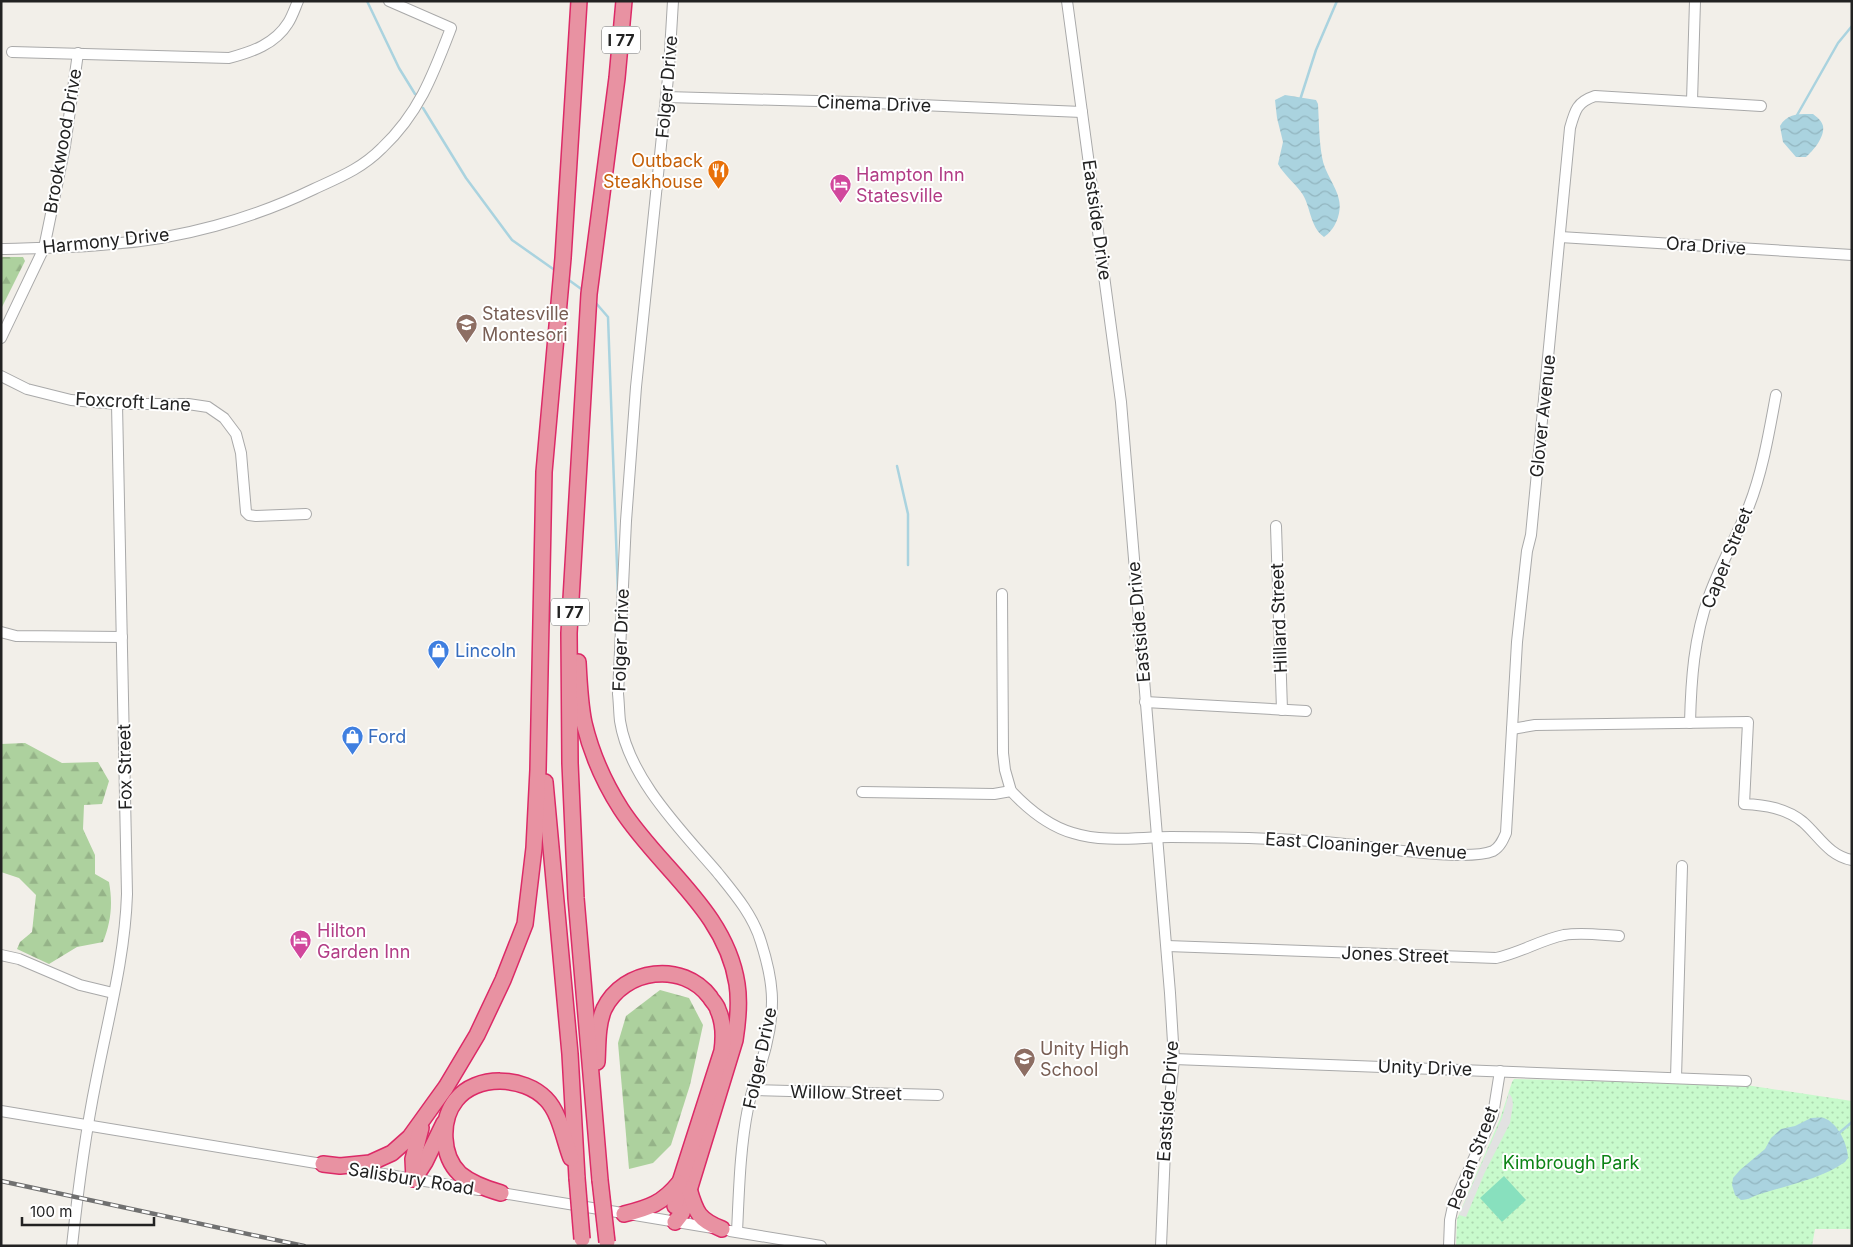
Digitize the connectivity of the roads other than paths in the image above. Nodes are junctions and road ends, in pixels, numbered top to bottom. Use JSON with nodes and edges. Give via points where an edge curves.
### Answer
{"nodes":[{"id":1,"x":298,"y":1,"type":"edge"},
{"id":2,"x":388,"y":1,"type":"edge"},
{"id":3,"x":579,"y":1,"type":"edge"},
{"id":4,"x":624,"y":1,"type":"edge"},
{"id":5,"x":673,"y":1,"type":"edge"},
{"id":6,"x":1068,"y":1,"type":"edge"},
{"id":7,"x":1695,"y":1,"type":"edge"},
{"id":8,"x":12,"y":52,"type":"dead end"},
{"id":9,"x":78,"y":53,"type":"junction"},
{"id":10,"x":666,"y":97,"type":"junction"},
{"id":11,"x":1692,"y":102,"type":"junction"},
{"id":12,"x":1761,"y":106,"type":"dead end"},
{"id":13,"x":1082,"y":112,"type":"junction"},
{"id":14,"x":1560,"y":237,"type":"junction"},
{"id":15,"x":44,"y":248,"type":"junction"},
{"id":16,"x":1,"y":249,"type":"edge"},
{"id":17,"x":1852,"y":255,"type":"edge"},
{"id":18,"x":1,"y":338,"type":"edge"},
{"id":19,"x":1,"y":376,"type":"edge"},
{"id":20,"x":1776,"y":395,"type":"dead end"},
{"id":21,"x":117,"y":404,"type":"junction"},
{"id":22,"x":581,"y":427,"type":"junction"},
{"id":23,"x":306,"y":514,"type":"dead end"},
{"id":24,"x":1276,"y":526,"type":"dead end"},
{"id":25,"x":1002,"y":594,"type":"dead end"},
{"id":26,"x":1,"y":632,"type":"edge"},
{"id":27,"x":122,"y":637,"type":"junction"},
{"id":28,"x":539,"y":690,"type":"junction"},
{"id":29,"x":1145,"y":702,"type":"junction"},
{"id":30,"x":1282,"y":710,"type":"junction"},
{"id":31,"x":1306,"y":711,"type":"dead end"},
{"id":32,"x":1690,"y":723,"type":"junction"},
{"id":33,"x":1512,"y":729,"type":"junction"},
{"id":34,"x":1011,"y":791,"type":"junction"},
{"id":35,"x":862,"y":792,"type":"dead end"},
{"id":36,"x":1158,"y":837,"type":"junction"},
{"id":37,"x":1852,"y":860,"type":"edge"},
{"id":38,"x":1682,"y":866,"type":"dead end"},
{"id":39,"x":1619,"y":936,"type":"dead end"},
{"id":40,"x":1167,"y":946,"type":"junction"},
{"id":41,"x":1,"y":955,"type":"edge"},
{"id":42,"x":113,"y":993,"type":"junction"},
{"id":43,"x":1174,"y":1058,"type":"junction"},
{"id":44,"x":1500,"y":1071,"type":"junction"},
{"id":45,"x":1676,"y":1078,"type":"junction"},
{"id":46,"x":1746,"y":1081,"type":"dead end"},
{"id":47,"x":753,"y":1090,"type":"junction"},
{"id":48,"x":938,"y":1095,"type":"dead end"},
{"id":49,"x":1,"y":1111,"type":"edge"},
{"id":50,"x":448,"y":1115,"type":"junction"},
{"id":51,"x":425,"y":1117,"type":"junction"},
{"id":52,"x":87,"y":1125,"type":"junction"},
{"id":53,"x":597,"y":1148,"type":"junction"},
{"id":54,"x":323,"y":1164,"type":"junction"},
{"id":55,"x":577,"y":1178,"type":"junction"},
{"id":56,"x":414,"y":1179,"type":"junction"},
{"id":57,"x":685,"y":1186,"type":"junction"},
{"id":58,"x":501,"y":1193,"type":"junction"},
{"id":59,"x":624,"y":1214,"type":"junction"},
{"id":60,"x":675,"y":1222,"type":"junction"},
{"id":61,"x":729,"y":1231,"type":"junction"},
{"id":62,"x":583,"y":1242,"type":"edge"},
{"id":63,"x":607,"y":1244,"type":"edge"},
{"id":64,"x":72,"y":1246,"type":"edge"},
{"id":65,"x":821,"y":1246,"type":"edge"},
{"id":66,"x":1161,"y":1246,"type":"edge"},
{"id":67,"x":1449,"y":1246,"type":"edge"}],
"edges":[{"from":1,"to":9,"type":"street","via":[[288,23],[273,40],[254,52],[229,58]]},
{"from":2,"to":15,"type":"street","name":"Harmony Drive","via":[[451,28],[427,87],[407,120],[382,148],[354,171],[294,199],[235,220],[183,233],[112,244]]},
{"from":3,"to":28,"type":"highway","number":"I 77","via":[[562,267],[544,472]]},
{"from":4,"to":22,"type":"highway","number":"I 77","via":[[589,294]]},
{"from":5,"to":10,"type":"street","name":"Folger Drive"},
{"from":6,"to":13,"type":"street","name":"Eastside Drive"},
{"from":7,"to":11,"type":"street"},
{"from":8,"to":9,"type":"street"},
{"from":9,"to":15,"type":"street","name":"Brookwood Drive"},
{"from":10,"to":13,"type":"street","name":"Cinema Drive"},
{"from":10,"to":47,"type":"street","name":"Folger Drive","via":[[635,396],[619,664],[620,722],[640,773],[664,810],[741,903],[761,940],[772,990],[772,1012]]},
{"from":11,"to":12,"type":"street"},
{"from":11,"to":14,"type":"street","name":"Glover Avenue","via":[[1595,96],[1579,104],[1570,128]]},
{"from":13,"to":29,"type":"street","name":"Eastside Drive","via":[[1121,402]]},
{"from":14,"to":17,"type":"street","name":"Ora Drive"},
{"from":14,"to":33,"type":"street","name":"Glover Avenue","via":[[1531,535],[1517,642]]},
{"from":15,"to":16,"type":"street","name":"Harmony Drive"},
{"from":15,"to":18,"type":"street","name":"Brookwood Drive"},
{"from":19,"to":21,"type":"street","name":"Foxcroft Lane","via":[[28,389],[72,400]]},
{"from":20,"to":32,"type":"street","name":"Caper Street","via":[[1766,451],[1750,505],[1709,596],[1697,638],[1691,680]]},
{"from":21,"to":23,"type":"street","name":"Foxcroft Lane","via":[[208,407],[224,418],[236,434],[241,453],[246,512],[256,516]]},
{"from":21,"to":27,"type":"street","name":"Fox Street"},
{"from":22,"to":53,"type":"highway","number":"I 77","via":[[569,633],[570,763],[576,898]]},
{"from":22,"to":57,"type":"highway","via":[[578,660],[584,722],[599,768],[622,810],[719,931],[731,957],[738,984],[735,1040]]},
{"from":24,"to":30,"type":"street","name":"Hillard Street"},
{"from":25,"to":34,"type":"street","via":[[1003,753]]},
{"from":26,"to":27,"type":"street","via":[[16,636]]},
{"from":27,"to":42,"type":"street","name":"Fox Street","via":[[127,894],[126,926]]},
{"from":28,"to":51,"type":"highway","via":[[534,848],[525,924],[477,1035]]},
{"from":28,"to":55,"type":"highway","number":"I 77","via":[[570,1054]]},
{"from":29,"to":30,"type":"street"},
{"from":29,"to":36,"type":"street","name":"Eastside Drive"},
{"from":30,"to":31,"type":"street"},
{"from":32,"to":33,"type":"street"},
{"from":32,"to":37,"type":"street","via":[[1748,722],[1744,804],[1765,805],[1785,811],[1802,822],[1830,850]]},
{"from":33,"to":36,"type":"street","name":"East Cloaninger Avenue","via":[[1506,833],[1494,850],[1456,854],[1322,841]]},
{"from":34,"to":35,"type":"street","via":[[994,794]]},
{"from":34,"to":36,"type":"street","name":"East Cloaninger Avenue","via":[[1027,808],[1072,833],[1097,838]]},
{"from":36,"to":40,"type":"street","name":"Eastside Drive"},
{"from":38,"to":45,"type":"street"},
{"from":39,"to":40,"type":"street","name":"Jones Street","via":[[1565,935],[1508,955],[1489,958]]},
{"from":40,"to":43,"type":"street","name":"Eastside Drive"},
{"from":41,"to":42,"type":"street","via":[[19,959],[80,985]]},
{"from":42,"to":52,"type":"street","name":"Fox Street"},
{"from":43,"to":44,"type":"street","name":"Unity Drive"},
{"from":43,"to":66,"type":"street","name":"Eastside Drive","via":[[1165,1150]]},
{"from":44,"to":45,"type":"street","name":"Unity Drive"},
{"from":44,"to":67,"type":"street","name":"Pecan Street","via":[[1493,1115],[1453,1206]]},
{"from":45,"to":46,"type":"street","name":"Unity Drive"},
{"from":47,"to":48,"type":"street","name":"Willow Street"},
{"from":47,"to":61,"type":"street","name":"Folger Drive"},
{"from":49,"to":52,"type":"street","name":"Salisbury Road"},
{"from":50,"to":55,"type":"highway","via":[[456,1100],[470,1088],[508,1081],[528,1087],[546,1099],[557,1118]]},
{"from":50,"to":56,"type":"highway"},
{"from":50,"to":58,"type":"highway","via":[[446,1149],[451,1163],[460,1174],[480,1186]]},
{"from":51,"to":54,"type":"highway","via":[[392,1153],[370,1163]]},
{"from":51,"to":56,"type":"highway","via":[[413,1159]]},
{"from":52,"to":54,"type":"street","name":"Salisbury Road"},
{"from":52,"to":64,"type":"street","name":"Fox Street"},
{"from":53,"to":57,"type":"highway","via":[[596,1080],[599,1028],[604,1009],[616,992],[632,980],[651,974],[671,974],[690,980],[706,992],[718,1009],[724,1030],[722,1051]]},
{"from":53,"to":63,"type":"highway","number":"I 77","bridge":true},
{"from":54,"to":56,"type":"street","name":"Salisbury Road"},
{"from":55,"to":62,"type":"highway","number":"I 77","bridge":true},
{"from":56,"to":58,"type":"street","name":"Salisbury Road"},
{"from":57,"to":59,"type":"highway","via":[[642,1210]]},
{"from":57,"to":60,"type":"highway","via":[[682,1213]]},
{"from":57,"to":61,"type":"highway","via":[[694,1208],[706,1223]]},
{"from":58,"to":59,"type":"street","name":"Salisbury Road"},
{"from":59,"to":60,"type":"street","name":"Salisbury Road"},
{"from":60,"to":61,"type":"street","name":"Salisbury Road"},
{"from":61,"to":65,"type":"street","name":"Salisbury Road"}]}
